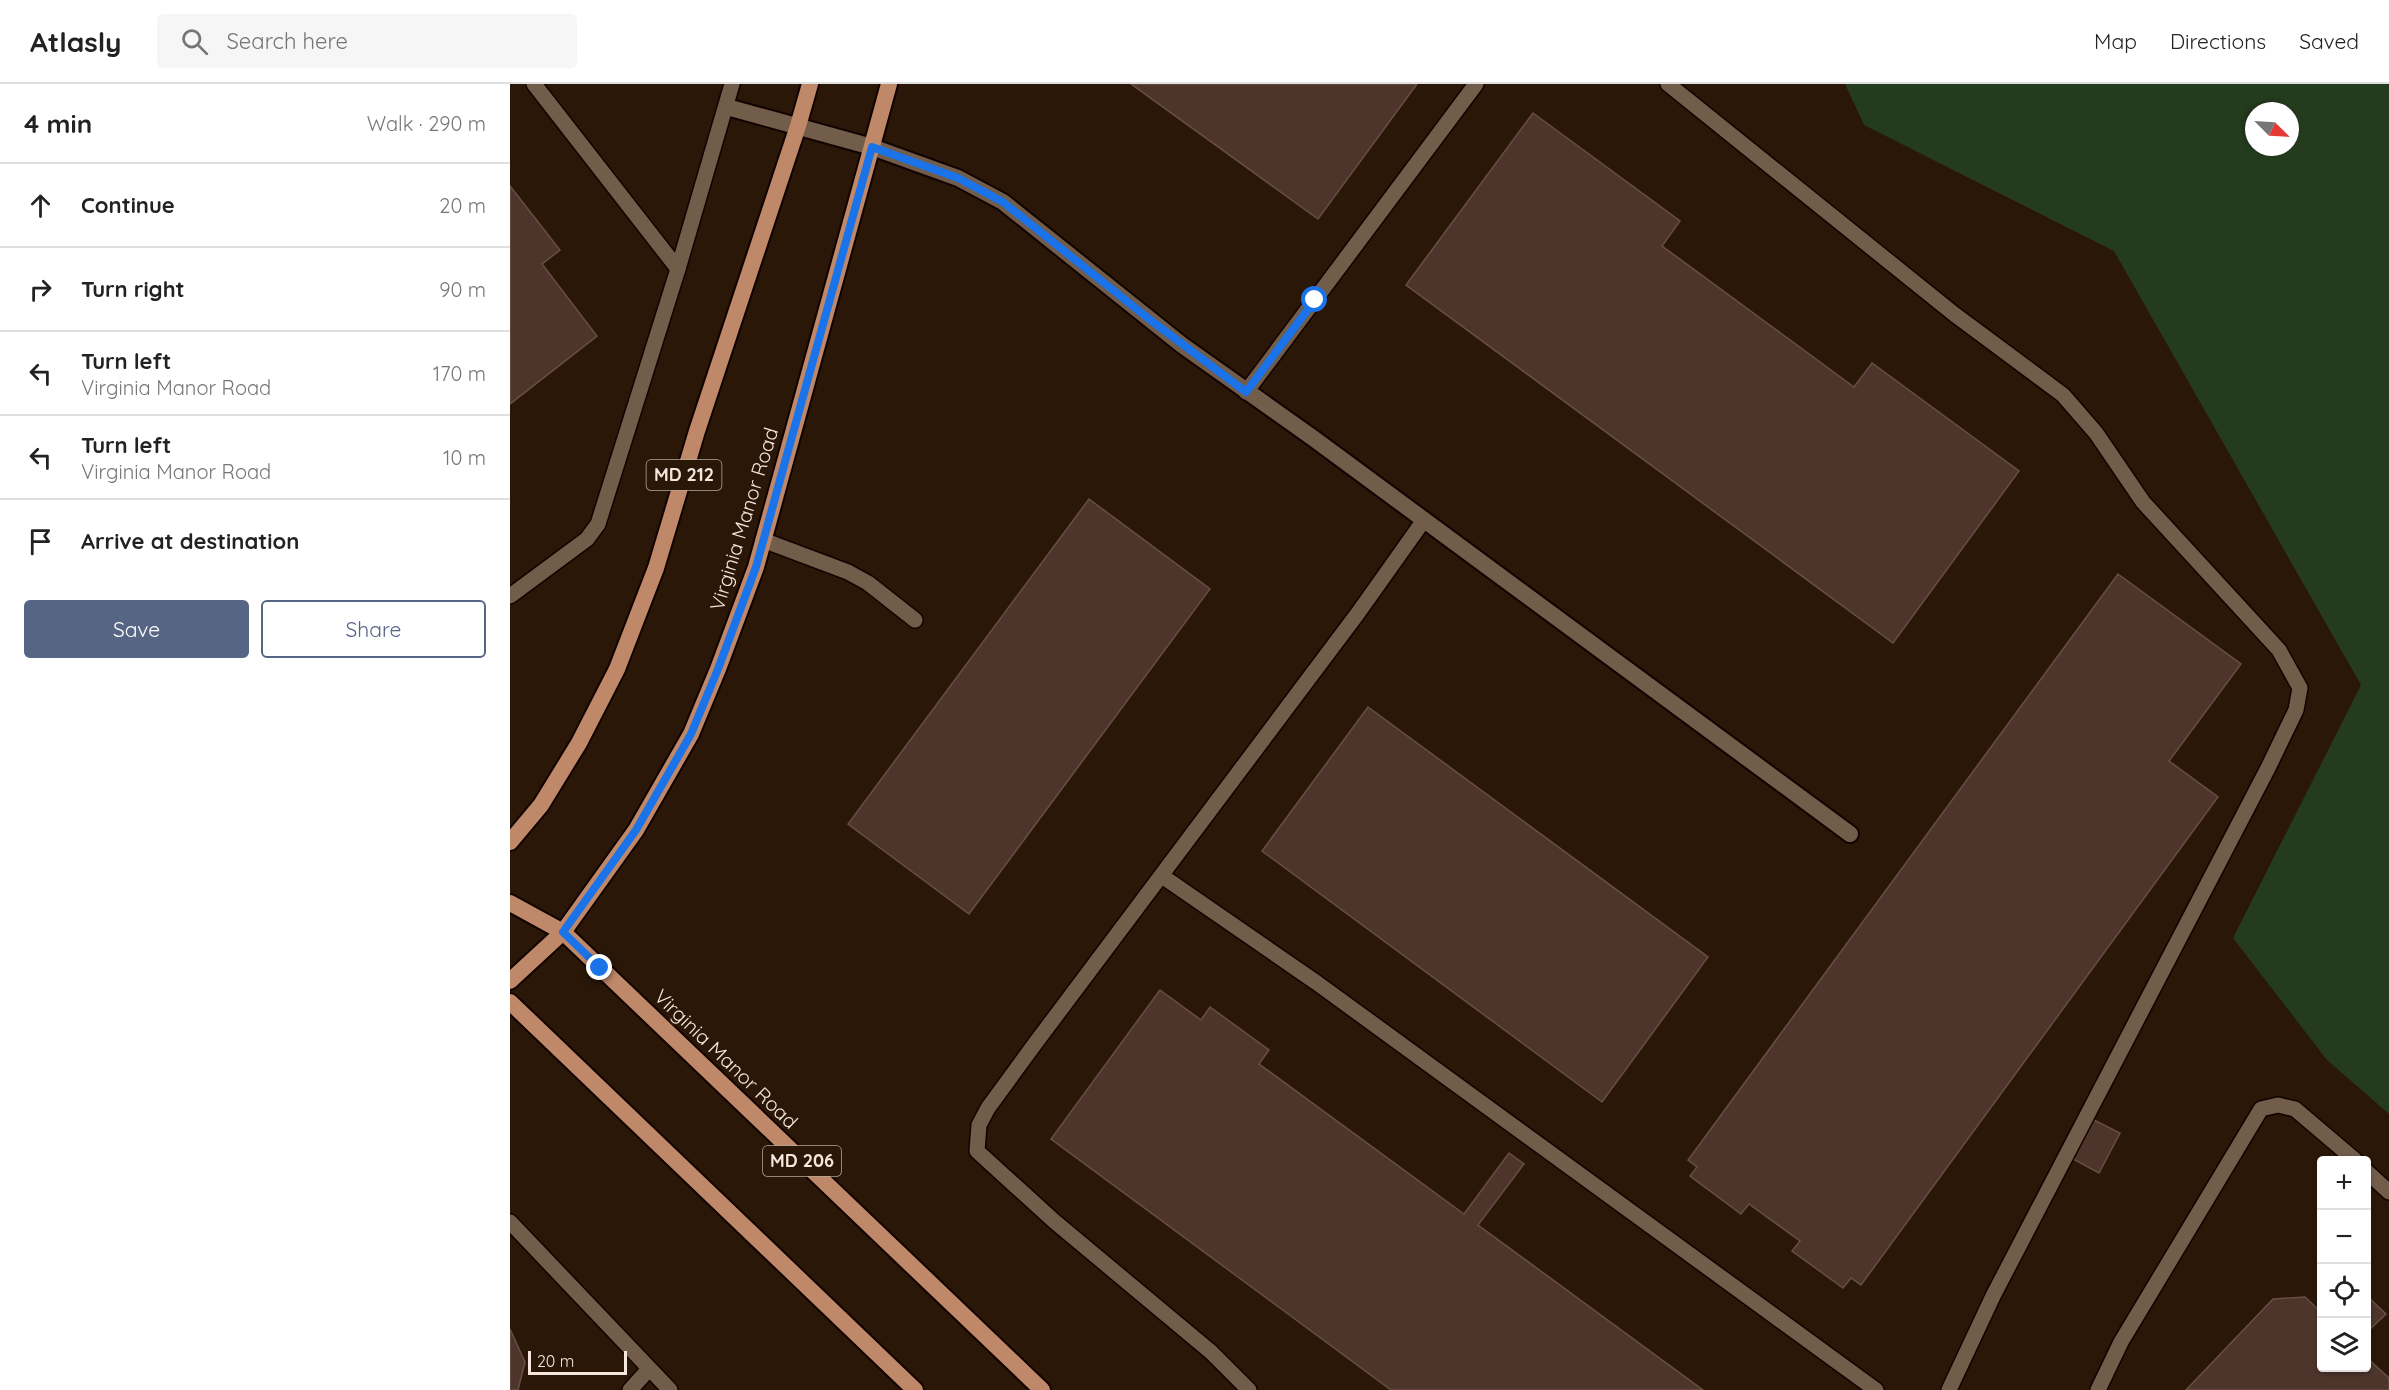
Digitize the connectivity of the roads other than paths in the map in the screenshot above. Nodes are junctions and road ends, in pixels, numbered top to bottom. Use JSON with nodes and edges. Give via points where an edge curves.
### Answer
{"nodes":[{"id":1,"x":534,"y":84,"type":"edge"},
{"id":2,"x":732,"y":84,"type":"edge"},
{"id":3,"x":810,"y":84,"type":"edge"},
{"id":4,"x":889,"y":84,"type":"edge"},
{"id":5,"x":1476,"y":84,"type":"edge"},
{"id":6,"x":1668,"y":84,"type":"edge"},
{"id":7,"x":727,"y":107,"type":"junction"},
{"id":8,"x":798,"y":126,"type":"junction"},
{"id":9,"x":872,"y":147,"type":"junction"},
{"id":10,"x":678,"y":269,"type":"junction"},
{"id":11,"x":1246,"y":392,"type":"junction"},
{"id":12,"x":1424,"y":520,"type":"junction"},
{"id":13,"x":763,"y":540,"type":"junction"},
{"id":14,"x":510,"y":596,"type":"edge"},
{"id":15,"x":915,"y":620,"type":"dead end"},
{"id":16,"x":1850,"y":834,"type":"dead end"},
{"id":17,"x":510,"y":842,"type":"edge"},
{"id":18,"x":1161,"y":876,"type":"junction"},
{"id":19,"x":510,"y":903,"type":"edge"},
{"id":20,"x":563,"y":932,"type":"junction"},
{"id":21,"x":510,"y":981,"type":"edge"},
{"id":22,"x":510,"y":1002,"type":"edge"},
{"id":23,"x":2349,"y":1156,"type":"edge"},
{"id":24,"x":2371,"y":1175,"type":"edge"},
{"id":25,"x":2389,"y":1192,"type":"edge"},
{"id":26,"x":510,"y":1222,"type":"edge"},
{"id":27,"x":649,"y":1369,"type":"junction"},
{"id":28,"x":630,"y":1390,"type":"edge"},
{"id":29,"x":670,"y":1390,"type":"edge"},
{"id":30,"x":915,"y":1390,"type":"edge"},
{"id":31,"x":1042,"y":1390,"type":"edge"},
{"id":32,"x":1250,"y":1390,"type":"edge"},
{"id":33,"x":1876,"y":1390,"type":"edge"},
{"id":34,"x":1949,"y":1390,"type":"edge"},
{"id":35,"x":2098,"y":1390,"type":"edge"}],
"edges":[{"from":1,"to":10,"type":"lane"},
{"from":2,"to":7,"type":"lane"},
{"from":3,"to":8,"type":"main road","number":"MD 212"},
{"from":4,"to":9,"type":"main road","name":"Virginia Manor Road"},
{"from":5,"to":11,"type":"lane"},
{"from":6,"to":34,"type":"lane","via":[[1954,314],[2063,395],[2096,433],[2143,502],[2279,650],[2300,688],[2296,710],[2268,768],[1993,1296]]},
{"from":7,"to":8,"type":"street"},
{"from":7,"to":10,"type":"lane"},
{"from":8,"to":9,"type":"street"},
{"from":8,"to":17,"type":"main road","number":"MD 212","via":[[656,568],[617,669],[563,769]]},
{"from":9,"to":11,"type":"street","via":[[958,178],[1003,202]]},
{"from":9,"to":13,"type":"main road","name":"Virginia Manor Road"},
{"from":10,"to":14,"type":"lane","via":[[598,524],[587,539]]},
{"from":11,"to":12,"type":"street"},
{"from":12,"to":16,"type":"street"},
{"from":12,"to":18,"type":"lane"},
{"from":13,"to":15,"type":"lane","via":[[848,572]]},
{"from":13,"to":20,"type":"main road","name":"Virginia Manor Road","via":[[691,734],[636,830]]},
{"from":18,"to":32,"type":"lane","via":[[988,1108],[979,1125],[977,1150]]},
{"from":18,"to":33,"type":"lane","via":[[1317,984]]},
{"from":19,"to":20,"type":"main road","name":"Virginia Manor Road","number":"MD 206"},
{"from":20,"to":21,"type":"main road"},
{"from":20,"to":31,"type":"main road","name":"Virginia Manor Road","number":"MD 206"},
{"from":22,"to":30,"type":"main road"},
{"from":23,"to":35,"type":"lane","via":[[2295,1109],[2278,1105],[2261,1109],[2121,1342]]},
{"from":24,"to":25,"type":"lane"},
{"from":26,"to":27,"type":"lane"},
{"from":27,"to":28,"type":"lane"},
{"from":27,"to":29,"type":"lane"}]}
